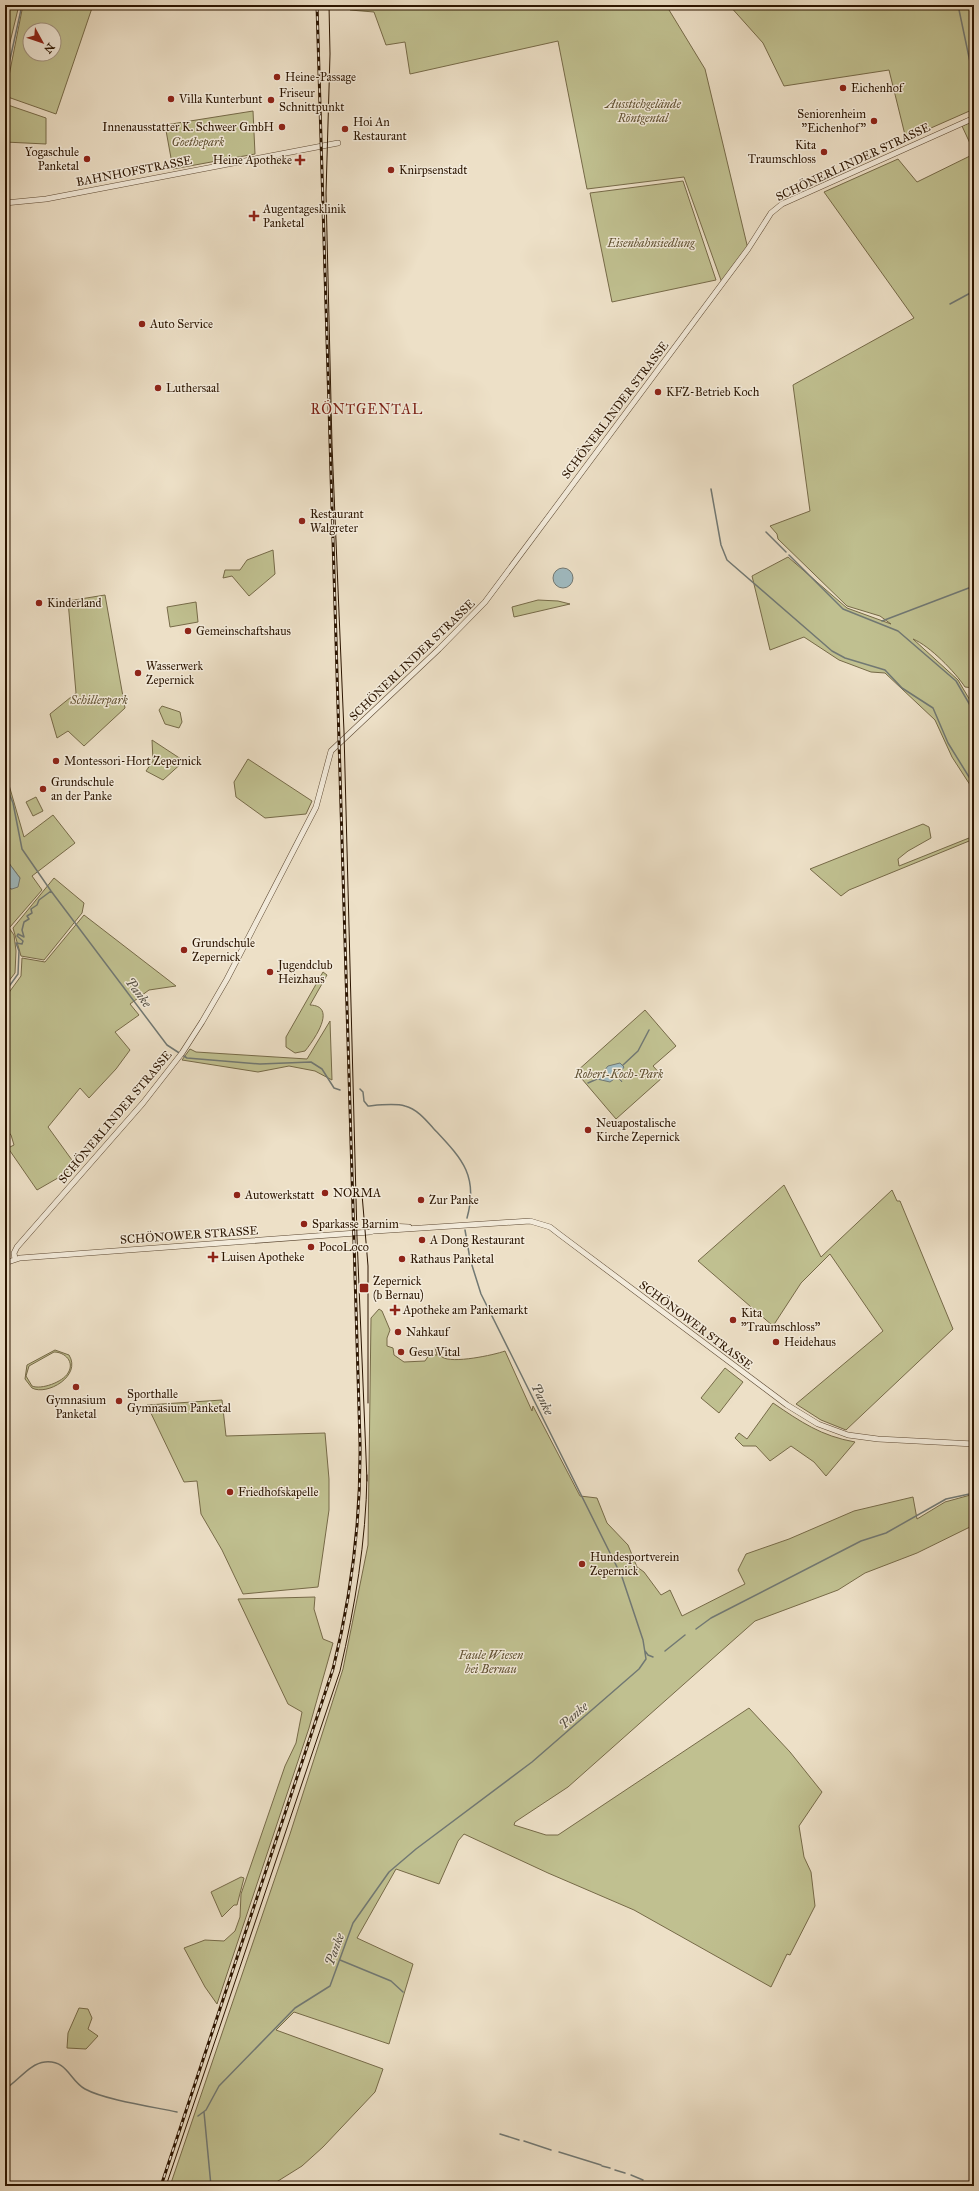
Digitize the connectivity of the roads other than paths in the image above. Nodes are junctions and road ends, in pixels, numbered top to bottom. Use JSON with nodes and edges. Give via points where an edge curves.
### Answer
{"nodes":[{"id":1,"x":974,"y":118,"type":"edge"},
{"id":2,"x":338,"y":143,"type":"dead end"},
{"id":3,"x":5,"y":203,"type":"edge"},
{"id":4,"x":15,"y":1259,"type":"junction"},
{"id":5,"x":5,"y":1263,"type":"edge"},
{"id":6,"x":974,"y":1444,"type":"edge"}],
"edges":[{"from":1,"to":4,"type":"street","name":"SCHÖNERLINDER STRASSE","via":[[782,204],[771,213],[748,248],[485,602],[331,751],[316,807],[227,979],[181,1054],[139,1107],[17,1248],[14,1252]]},
{"from":2,"to":3,"type":"street","name":"BAHNHOFSTRASSE","via":[[46,198]]},
{"from":4,"to":5,"type":"street","name":"SCHÖNOWER STRASSE"},
{"from":4,"to":6,"type":"street","name":"SCHÖNOWER STRASSE","via":[[375,1230],[513,1221],[540,1223],[560,1234],[786,1405],[818,1424],[860,1437]]}]}
